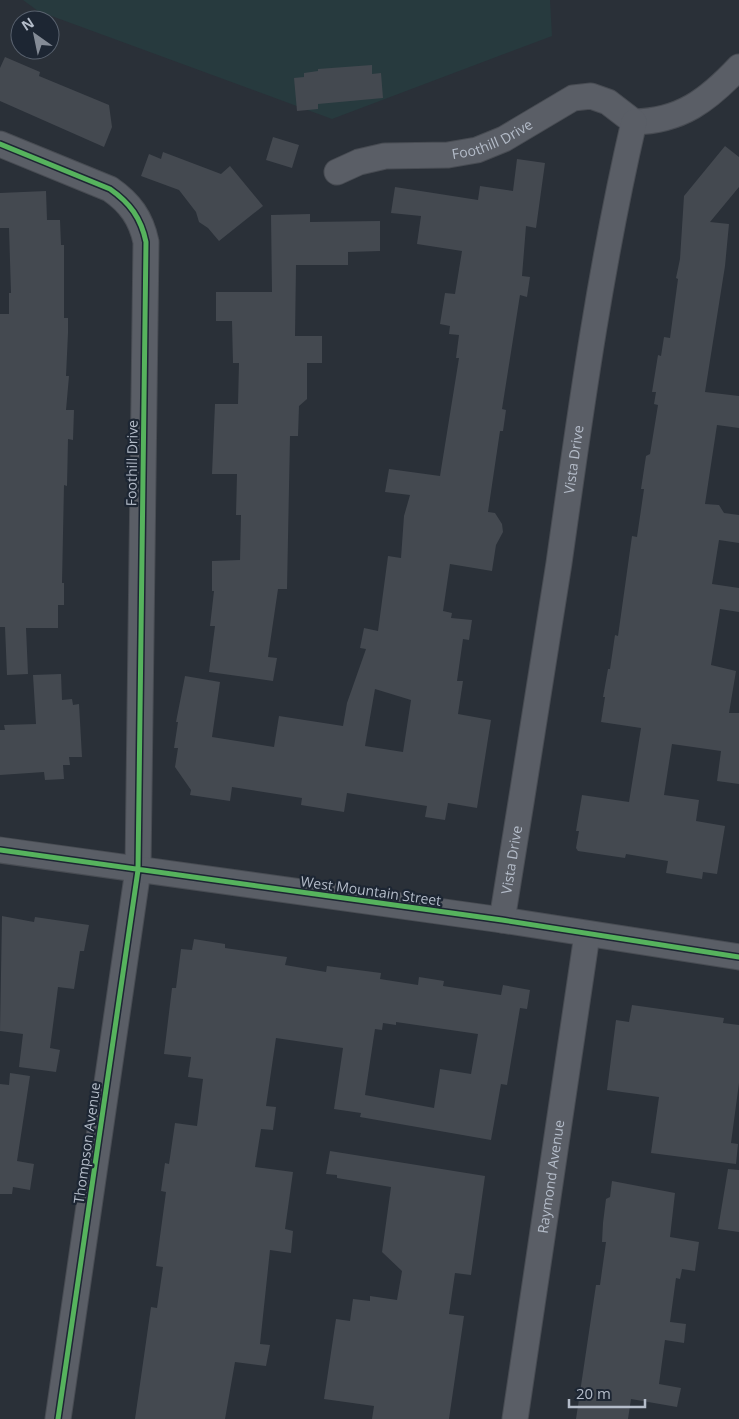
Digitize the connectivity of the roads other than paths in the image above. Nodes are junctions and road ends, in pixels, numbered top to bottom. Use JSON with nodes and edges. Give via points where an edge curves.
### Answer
{"nodes":[{"id":1,"x":739,"y":67,"type":"edge"},
{"id":2,"x":634,"y":122,"type":"junction"},
{"id":3,"x":0,"y":144,"type":"edge"},
{"id":4,"x":337,"y":172,"type":"dead end"},
{"id":5,"x":0,"y":850,"type":"edge"},
{"id":6,"x":138,"y":870,"type":"junction"},
{"id":7,"x":502,"y":920,"type":"junction"},
{"id":8,"x":587,"y":935,"type":"junction"},
{"id":9,"x":739,"y":956,"type":"edge"},
{"id":10,"x":58,"y":1419,"type":"edge"},
{"id":11,"x":515,"y":1419,"type":"edge"}],
"edges":[{"from":1,"to":2,"type":"street","via":[[694,107],[655,122]]},
{"from":2,"to":4,"type":"street","name":"Foothill Drive","via":[[608,102],[591,96],[573,98],[504,139],[477,150],[448,155],[385,156],[359,162]]},
{"from":2,"to":7,"type":"street","name":"Vista Drive","via":[[615,205],[588,355]]},
{"from":3,"to":6,"type":"street","name":"Foothill Drive","via":[[110,189],[124,198],[142,226],[146,242]]},
{"from":5,"to":6,"type":"street","name":"West Mountain Street"},
{"from":6,"to":7,"type":"street","name":"West Mountain Street"},
{"from":6,"to":10,"type":"street","name":"Thompson Avenue"},
{"from":7,"to":8,"type":"street","name":"West Mountain Street"},
{"from":8,"to":9,"type":"street","name":"West Mountain Street"},
{"from":8,"to":11,"type":"street","name":"Raymond Avenue"}]}
